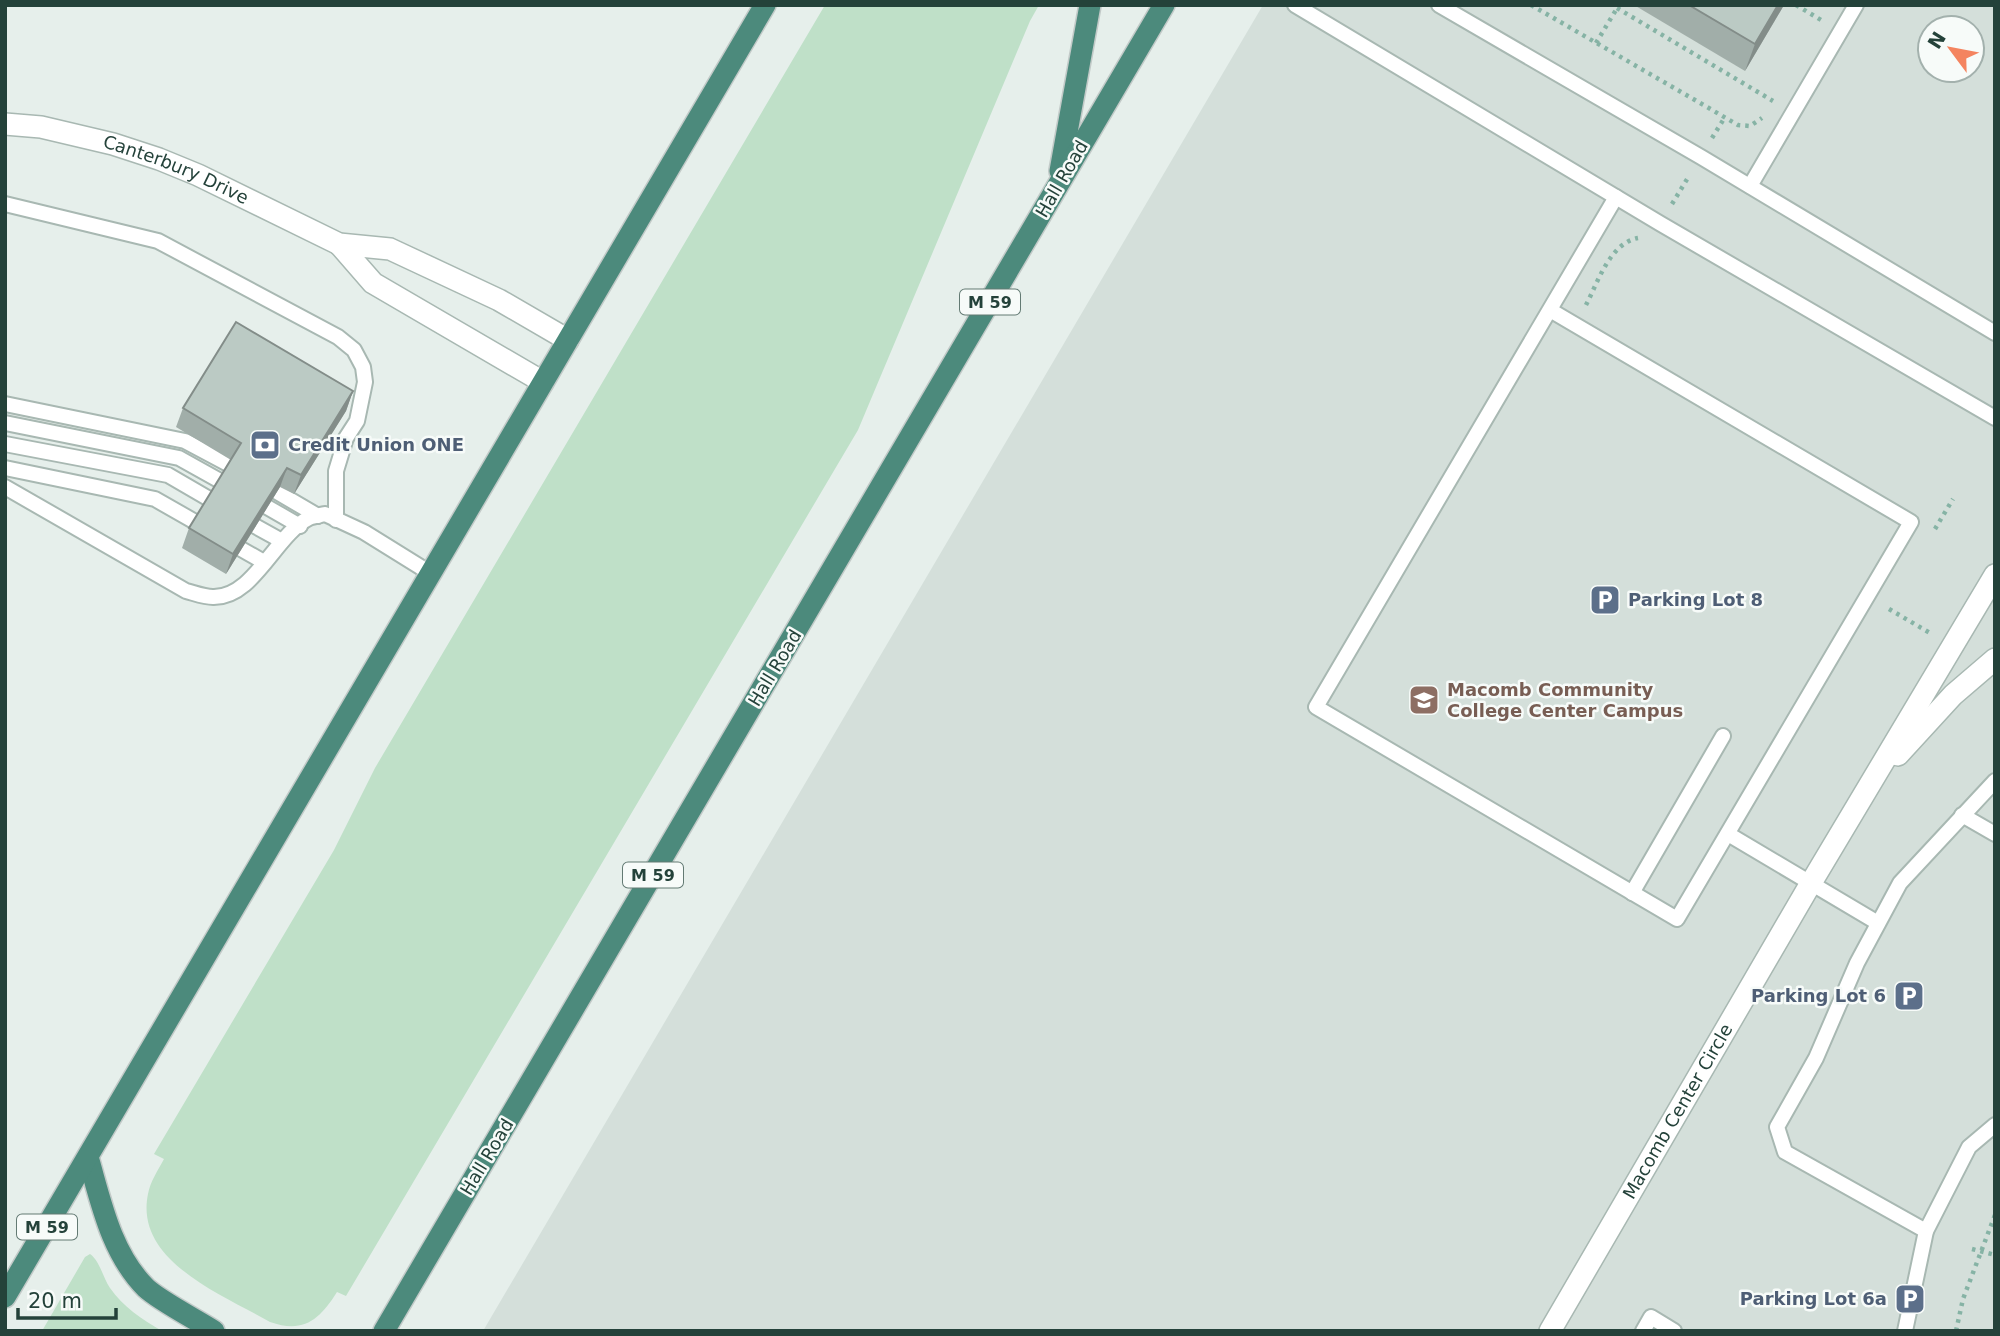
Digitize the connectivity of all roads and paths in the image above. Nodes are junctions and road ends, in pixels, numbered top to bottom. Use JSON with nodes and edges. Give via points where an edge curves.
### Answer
{"nodes":[{"id":1,"x":765,"y":5,"type":"edge"},
{"id":2,"x":1090,"y":5,"type":"edge"},
{"id":3,"x":1164,"y":5,"type":"edge"},
{"id":4,"x":1295,"y":5,"type":"edge"},
{"id":5,"x":1439,"y":5,"type":"edge"},
{"id":6,"x":1531,"y":5,"type":"edge"},
{"id":7,"x":1796,"y":5,"type":"edge"},
{"id":8,"x":1856,"y":5,"type":"edge"},
{"id":9,"x":1618,"y":7,"type":"edge"},
{"id":10,"x":1825,"y":12,"type":"dead end"},
{"id":11,"x":1821,"y":20,"type":"junction"},
{"id":12,"x":1814,"y":31,"type":"dead end"},
{"id":13,"x":1596,"y":43,"type":"junction"},
{"id":14,"x":1780,"y":89,"type":"dead end"},
{"id":15,"x":1773,"y":101,"type":"junction"},
{"id":16,"x":5,"y":124,"type":"edge"},
{"id":17,"x":1749,"y":186,"type":"junction"},
{"id":18,"x":1057,"y":187,"type":"junction"},
{"id":19,"x":1616,"y":197,"type":"junction"},
{"id":20,"x":5,"y":204,"type":"edge"},
{"id":21,"x":339,"y":244,"type":"junction"},
{"id":22,"x":1550,"y":310,"type":"junction"},
{"id":23,"x":1995,"y":332,"type":"edge"},
{"id":24,"x":568,"y":340,"type":"junction"},
{"id":25,"x":543,"y":382,"type":"junction"},
{"id":26,"x":5,"y":404,"type":"edge"},
{"id":27,"x":1995,"y":418,"type":"edge"},
{"id":28,"x":5,"y":423,"type":"edge"},
{"id":29,"x":5,"y":444,"type":"edge"},
{"id":30,"x":232,"y":467,"type":"edge"},
{"id":31,"x":5,"y":468,"type":"edge"},
{"id":32,"x":222,"y":482,"type":"edge"},
{"id":33,"x":5,"y":487,"type":"edge"},
{"id":34,"x":276,"y":492,"type":"edge"},
{"id":35,"x":211,"y":500,"type":"edge"},
{"id":36,"x":267,"y":507,"type":"edge"},
{"id":37,"x":318,"y":516,"type":"junction"},
{"id":38,"x":336,"y":520,"type":"junction"},
{"id":39,"x":197,"y":523,"type":"edge"},
{"id":40,"x":256,"y":526,"type":"edge"},
{"id":41,"x":300,"y":526,"type":"junction"},
{"id":42,"x":282,"y":541,"type":"junction"},
{"id":43,"x":241,"y":549,"type":"edge"},
{"id":44,"x":264,"y":562,"type":"junction"},
{"id":45,"x":430,"y":573,"type":"junction"},
{"id":46,"x":1995,"y":575,"type":"edge"},
{"id":47,"x":1995,"y":659,"type":"edge"},
{"id":48,"x":1723,"y":736,"type":"dead end"},
{"id":49,"x":1995,"y":781,"type":"edge"},
{"id":50,"x":1870,"y":784,"type":"junction"},
{"id":51,"x":1962,"y":815,"type":"junction"},
{"id":52,"x":1728,"y":834,"type":"junction"},
{"id":53,"x":1995,"y":834,"type":"edge"},
{"id":54,"x":1811,"y":883,"type":"junction"},
{"id":55,"x":1632,"y":893,"type":"junction"},
{"id":56,"x":1878,"y":923,"type":"junction"},
{"id":57,"x":1995,"y":1125,"type":"edge"},
{"id":58,"x":88,"y":1157,"type":"junction"},
{"id":59,"x":1995,"y":1215,"type":"edge"},
{"id":60,"x":1926,"y":1231,"type":"junction"},
{"id":61,"x":1972,"y":1249,"type":"dead end"},
{"id":62,"x":1981,"y":1251,"type":"junction"},
{"id":63,"x":1993,"y":1254,"type":"edge"},
{"id":64,"x":5,"y":1297,"type":"edge"},
{"id":65,"x":214,"y":1331,"type":"edge"},
{"id":66,"x":384,"y":1331,"type":"edge"},
{"id":67,"x":1550,"y":1331,"type":"edge"},
{"id":68,"x":1643,"y":1331,"type":"edge"},
{"id":69,"x":1674,"y":1331,"type":"edge"},
{"id":70,"x":1905,"y":1331,"type":"edge"},
{"id":71,"x":1956,"y":1331,"type":"edge"}],
"edges":[{"from":1,"to":24,"type":"highway","number":"M 59"},
{"from":2,"to":18,"type":"highway"},
{"from":3,"to":18,"type":"highway","name":"Hall Road","number":"M 59"},
{"from":4,"to":19,"type":"lane"},
{"from":5,"to":17,"type":"lane"},
{"from":6,"to":13,"type":"path"},
{"from":7,"to":11,"type":"path"},
{"from":8,"to":17,"type":"lane"},
{"from":9,"to":13,"type":"path"},
{"from":9,"to":15,"type":"path"},
{"from":10,"to":11,"type":"path"},
{"from":11,"to":12,"type":"path"},
{"from":13,"to":15,"type":"path","via":[[1738,125],[1750,126]]},
{"from":14,"to":15,"type":"path"},
{"from":16,"to":21,"type":"street","name":"Canterbury Drive","via":[[41,127],[159,159]]},
{"from":17,"to":23,"type":"lane"},
{"from":18,"to":66,"type":"highway","name":"Hall Road","number":"M 59"},
{"from":19,"to":22,"type":"lane"},
{"from":19,"to":27,"type":"lane"},
{"from":20,"to":38,"type":"lane","via":[[158,241],[355,350],[365,382],[357,421],[346,438],[336,471]]},
{"from":21,"to":24,"type":"street","name":"Canterbury Drive","via":[[390,249],[499,300]]},
{"from":21,"to":25,"type":"street","name":"Canterbury Drive","via":[[373,283]]},
{"from":22,"to":52,"type":"lane","via":[[1911,522]]},
{"from":22,"to":55,"type":"lane","via":[[1316,707]]},
{"from":24,"to":25,"type":"highway","number":"M 59"},
{"from":25,"to":45,"type":"highway","number":"M 59"},
{"from":26,"to":30,"type":"lane","via":[[186,440]]},
{"from":28,"to":32,"type":"lane","via":[[179,458]]},
{"from":29,"to":35,"type":"lane","via":[[168,475]]},
{"from":31,"to":39,"type":"lane","via":[[155,499]]},
{"from":33,"to":44,"type":"lane","via":[[186,591],[214,597],[233,593]]},
{"from":34,"to":37,"type":"lane"},
{"from":36,"to":41,"type":"lane"},
{"from":37,"to":38,"type":"lane","via":[[326,514]]},
{"from":37,"to":41,"type":"lane"},
{"from":38,"to":45,"type":"lane"},
{"from":40,"to":42,"type":"lane"},
{"from":41,"to":42,"type":"lane"},
{"from":42,"to":44,"type":"lane"},
{"from":43,"to":44,"type":"lane"},
{"from":45,"to":58,"type":"highway","number":"M 59"},
{"from":46,"to":50,"type":"street","name":"Macomb Center Circle"},
{"from":47,"to":50,"type":"street","name":"Macomb Center Circle","via":[[1954,695]]},
{"from":48,"to":55,"type":"lane"},
{"from":49,"to":51,"type":"lane"},
{"from":50,"to":54,"type":"street","name":"Macomb Center Circle"},
{"from":51,"to":53,"type":"lane"},
{"from":51,"to":56,"type":"lane","via":[[1900,883]]},
{"from":52,"to":54,"type":"lane"},
{"from":52,"to":55,"type":"lane","via":[[1677,919]]},
{"from":54,"to":56,"type":"lane"},
{"from":54,"to":67,"type":"street","name":"Macomb Center Circle"},
{"from":56,"to":60,"type":"lane","via":[[1816,1058],[1777,1127],[1785,1152]]},
{"from":57,"to":60,"type":"lane","via":[[1969,1147]]},
{"from":58,"to":64,"type":"highway","number":"M 59"},
{"from":58,"to":65,"type":"highway","via":[[109,1229],[127,1263],[147,1289]]},
{"from":59,"to":62,"type":"path"},
{"from":60,"to":70,"type":"lane"},
{"from":61,"to":62,"type":"path"},
{"from":62,"to":63,"type":"path"},
{"from":62,"to":71,"type":"path"},
{"from":68,"to":69,"type":"lane","via":[[1651,1318]]}]}
